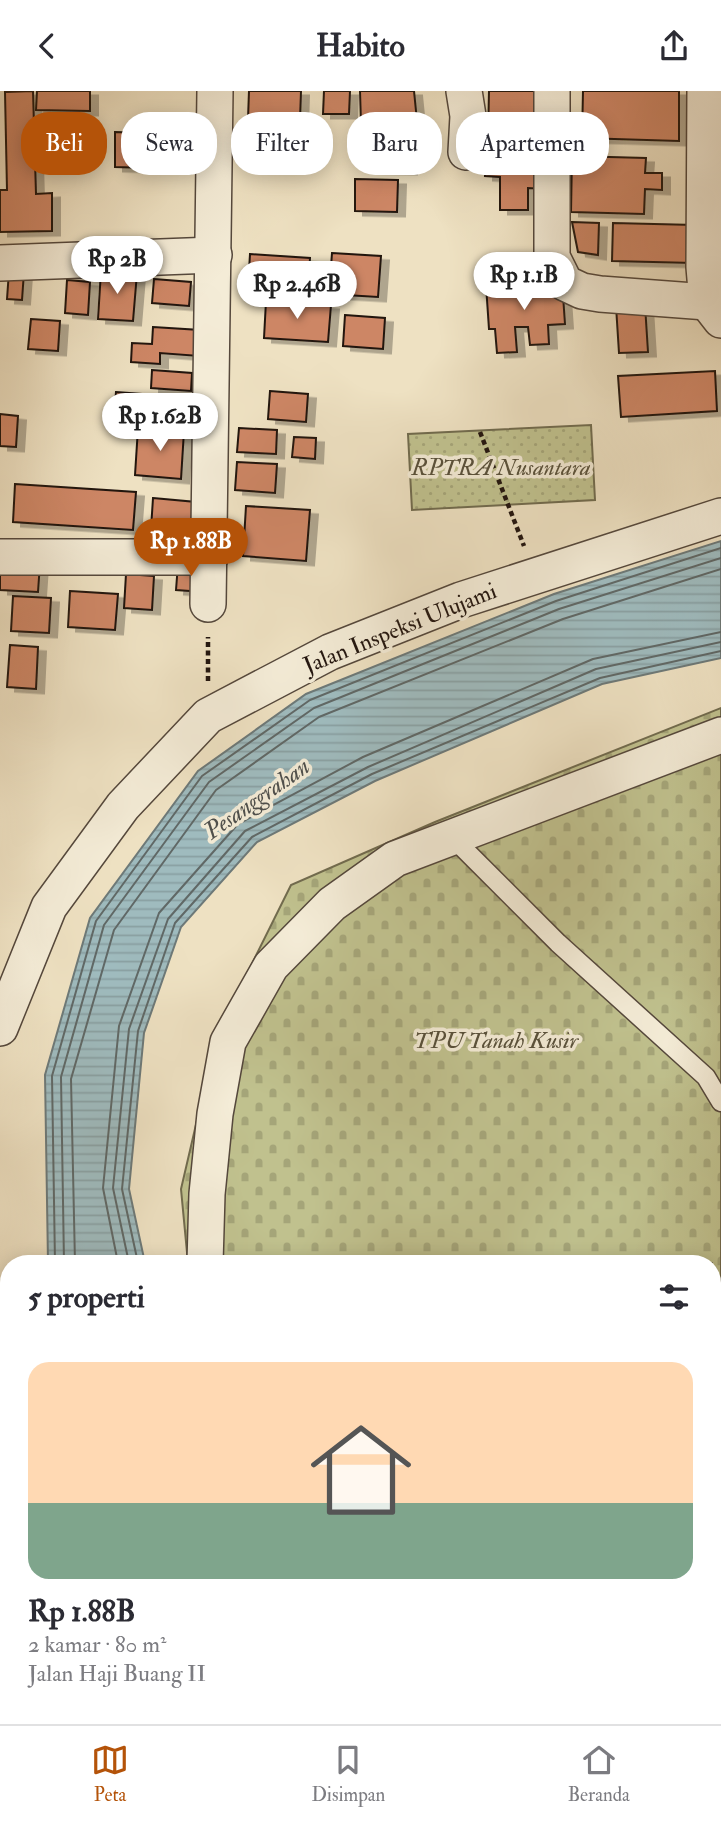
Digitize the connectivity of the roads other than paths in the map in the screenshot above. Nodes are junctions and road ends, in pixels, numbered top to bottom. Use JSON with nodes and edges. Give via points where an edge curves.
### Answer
{"nodes":[{"id":1,"x":215,"y":91,"type":"edge"},
{"id":2,"x":464,"y":91,"type":"edge"},
{"id":3,"x":552,"y":91,"type":"edge"},
{"id":4,"x":705,"y":91,"type":"edge"},
{"id":5,"x":467,"y":112,"type":"edge"},
{"id":6,"x":215,"y":255,"type":"junction"},
{"id":7,"x":0,"y":263,"type":"edge"},
{"id":8,"x":714,"y":311,"type":"edge"},
{"id":9,"x":721,"y":516,"type":"edge"},
{"id":10,"x":0,"y":557,"type":"edge"},
{"id":11,"x":210,"y":557,"type":"junction"},
{"id":12,"x":208,"y":604,"type":"road end"},
{"id":13,"x":721,"y":735,"type":"edge"},
{"id":14,"x":451,"y":836,"type":"junction"},
{"id":15,"x":0,"y":1028,"type":"edge"},
{"id":16,"x":721,"y":1102,"type":"edge"},
{"id":17,"x":205,"y":1255,"type":"edge"}],
"edges":[{"from":1,"to":6,"type":"street"},
{"from":2,"to":5,"type":"street"},
{"from":3,"to":8,"type":"street","via":[[552,257],[565,283],[582,291]]},
{"from":4,"to":8,"type":"street","via":[[704,267]]},
{"from":6,"to":7,"type":"street"},
{"from":6,"to":11,"type":"street"},
{"from":9,"to":15,"type":"street","name":"Jalan Inspeksi Ulujami","via":[[461,600],[330,652],[208,716],[123,806],[49,907]]},
{"from":10,"to":11,"type":"street"},
{"from":11,"to":12,"type":"street"},
{"from":13,"to":14,"type":"street"},
{"from":14,"to":16,"type":"lane","via":[[558,943],[706,1077]]},
{"from":14,"to":17,"type":"street","via":[[395,859],[332,904],[271,966],[228,1042],[215,1114]]}]}
